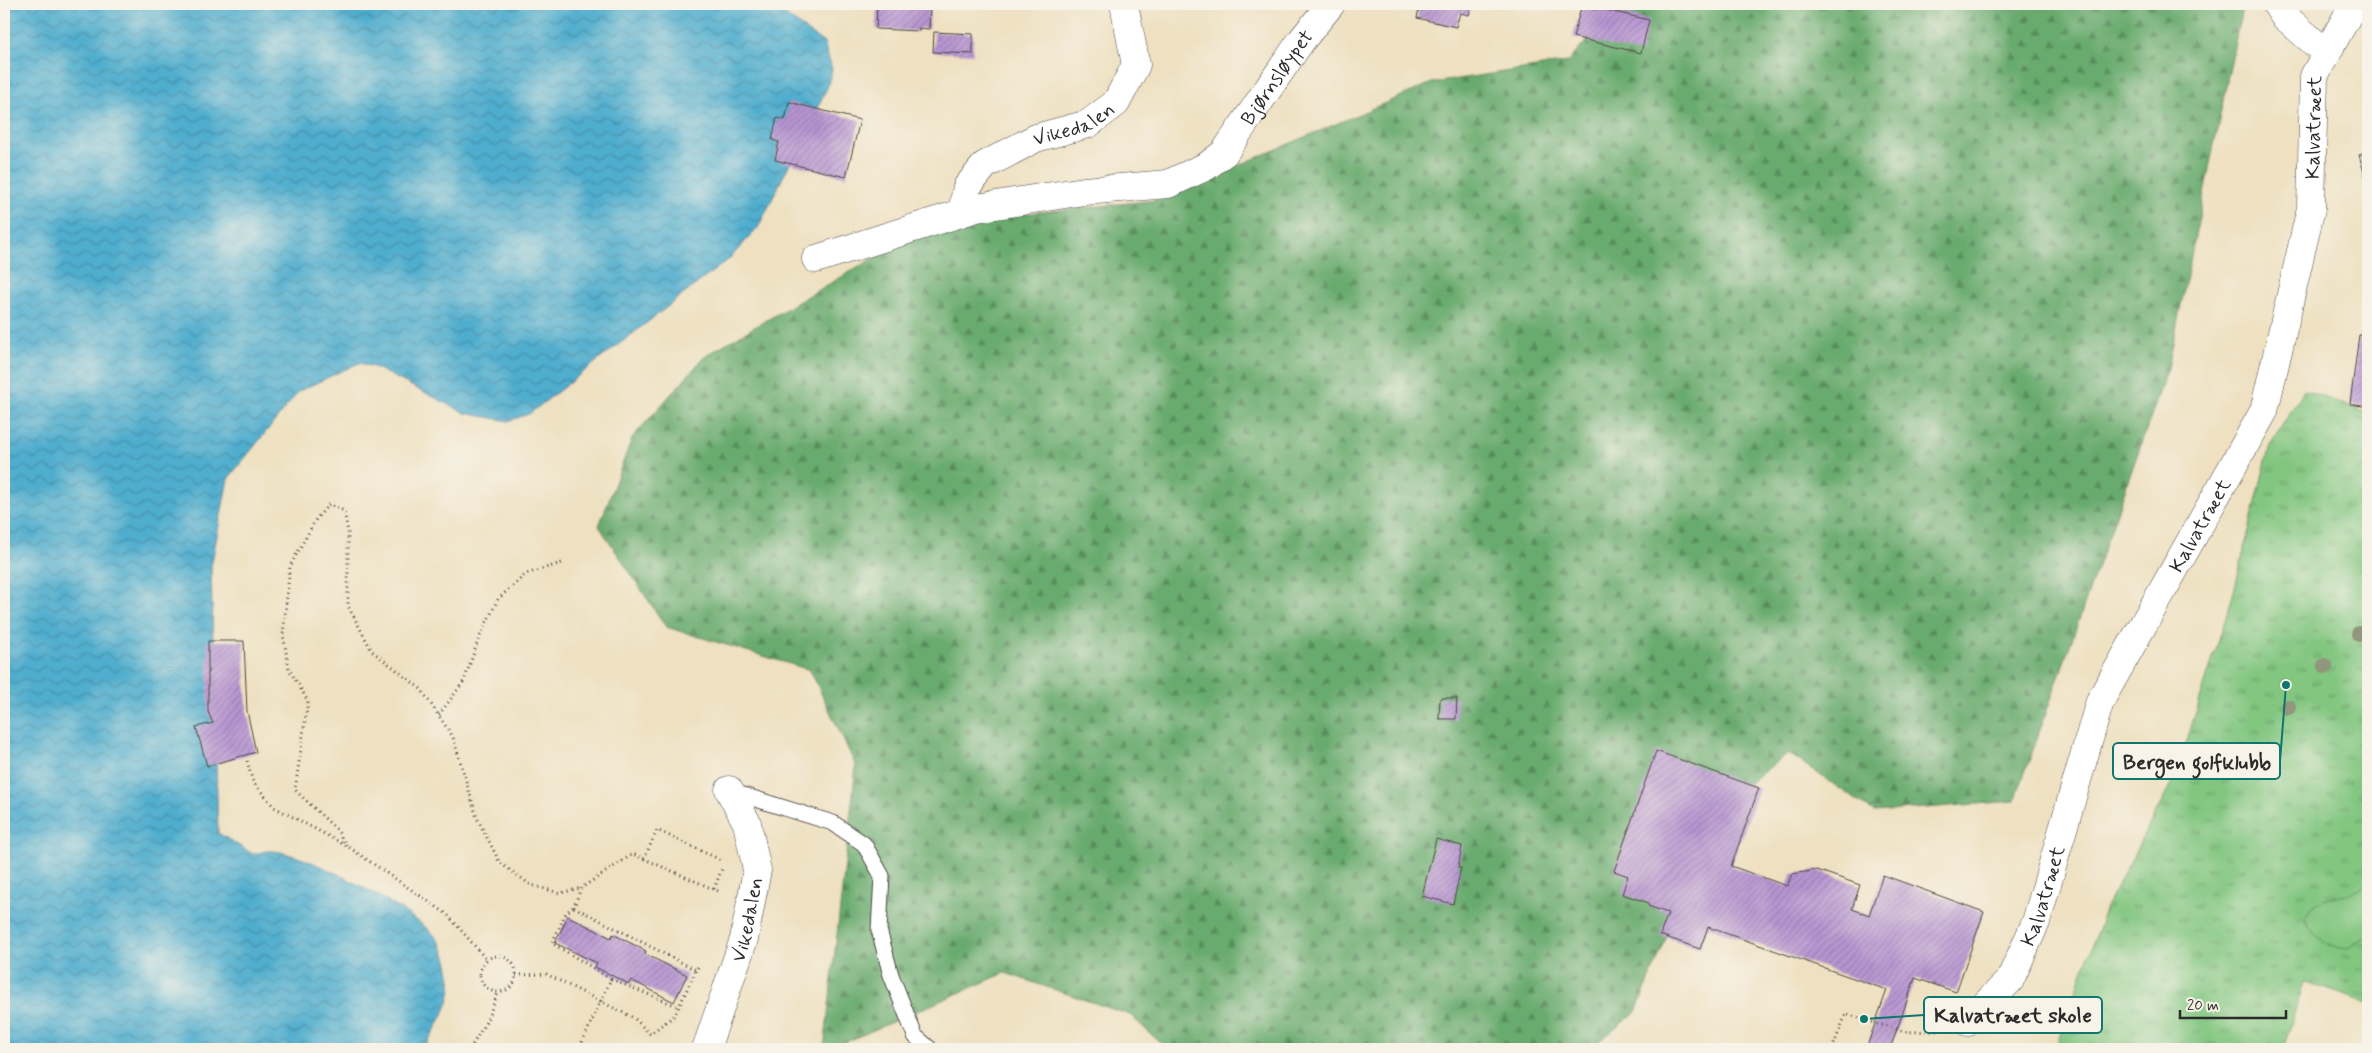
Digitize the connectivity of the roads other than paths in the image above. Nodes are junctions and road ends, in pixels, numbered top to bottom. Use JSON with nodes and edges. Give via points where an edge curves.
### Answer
{"nodes":[{"id":1,"x":1124,"y":4,"type":"edge"},
{"id":2,"x":1332,"y":4,"type":"edge"},
{"id":3,"x":2276,"y":4,"type":"edge"},
{"id":4,"x":2354,"y":4,"type":"edge"},
{"id":5,"x":2327,"y":54,"type":"junction"},
{"id":6,"x":962,"y":212,"type":"junction"},
{"id":7,"x":816,"y":259,"type":"dead end"},
{"id":8,"x":729,"y":790,"type":"joint"},
{"id":9,"x":1968,"y":1022,"type":"road end"},
{"id":10,"x":706,"y":1049,"type":"edge"},
{"id":11,"x":930,"y":1049,"type":"edge"}],
"edges":[{"from":1,"to":6,"type":"street","name":"Vikedalen","via":[[1136,64],[1116,103],[1088,124],[1036,138],[986,165],[967,187]]},
{"from":2,"to":6,"type":"street","name":"Bjørnsløypet","via":[[1301,41],[1224,153],[1207,166],[1168,184],[1084,191]]},
{"from":3,"to":5,"type":"street","via":[[2284,16]]},
{"from":4,"to":5,"type":"street","name":"Kalvatræet"},
{"from":5,"to":9,"type":"street","name":"Kalvatræet","via":[[2314,76],[2311,208],[2264,411],[2100,700],[2036,922],[2010,980]]},
{"from":6,"to":7,"type":"street"},
{"from":8,"to":10,"type":"street","name":"Vikedalen","via":[[747,823],[757,870],[744,939]]},
{"from":8,"to":11,"type":"lane","via":[[833,822],[864,844],[882,876],[879,930],[891,975],[915,1036]]}]}
